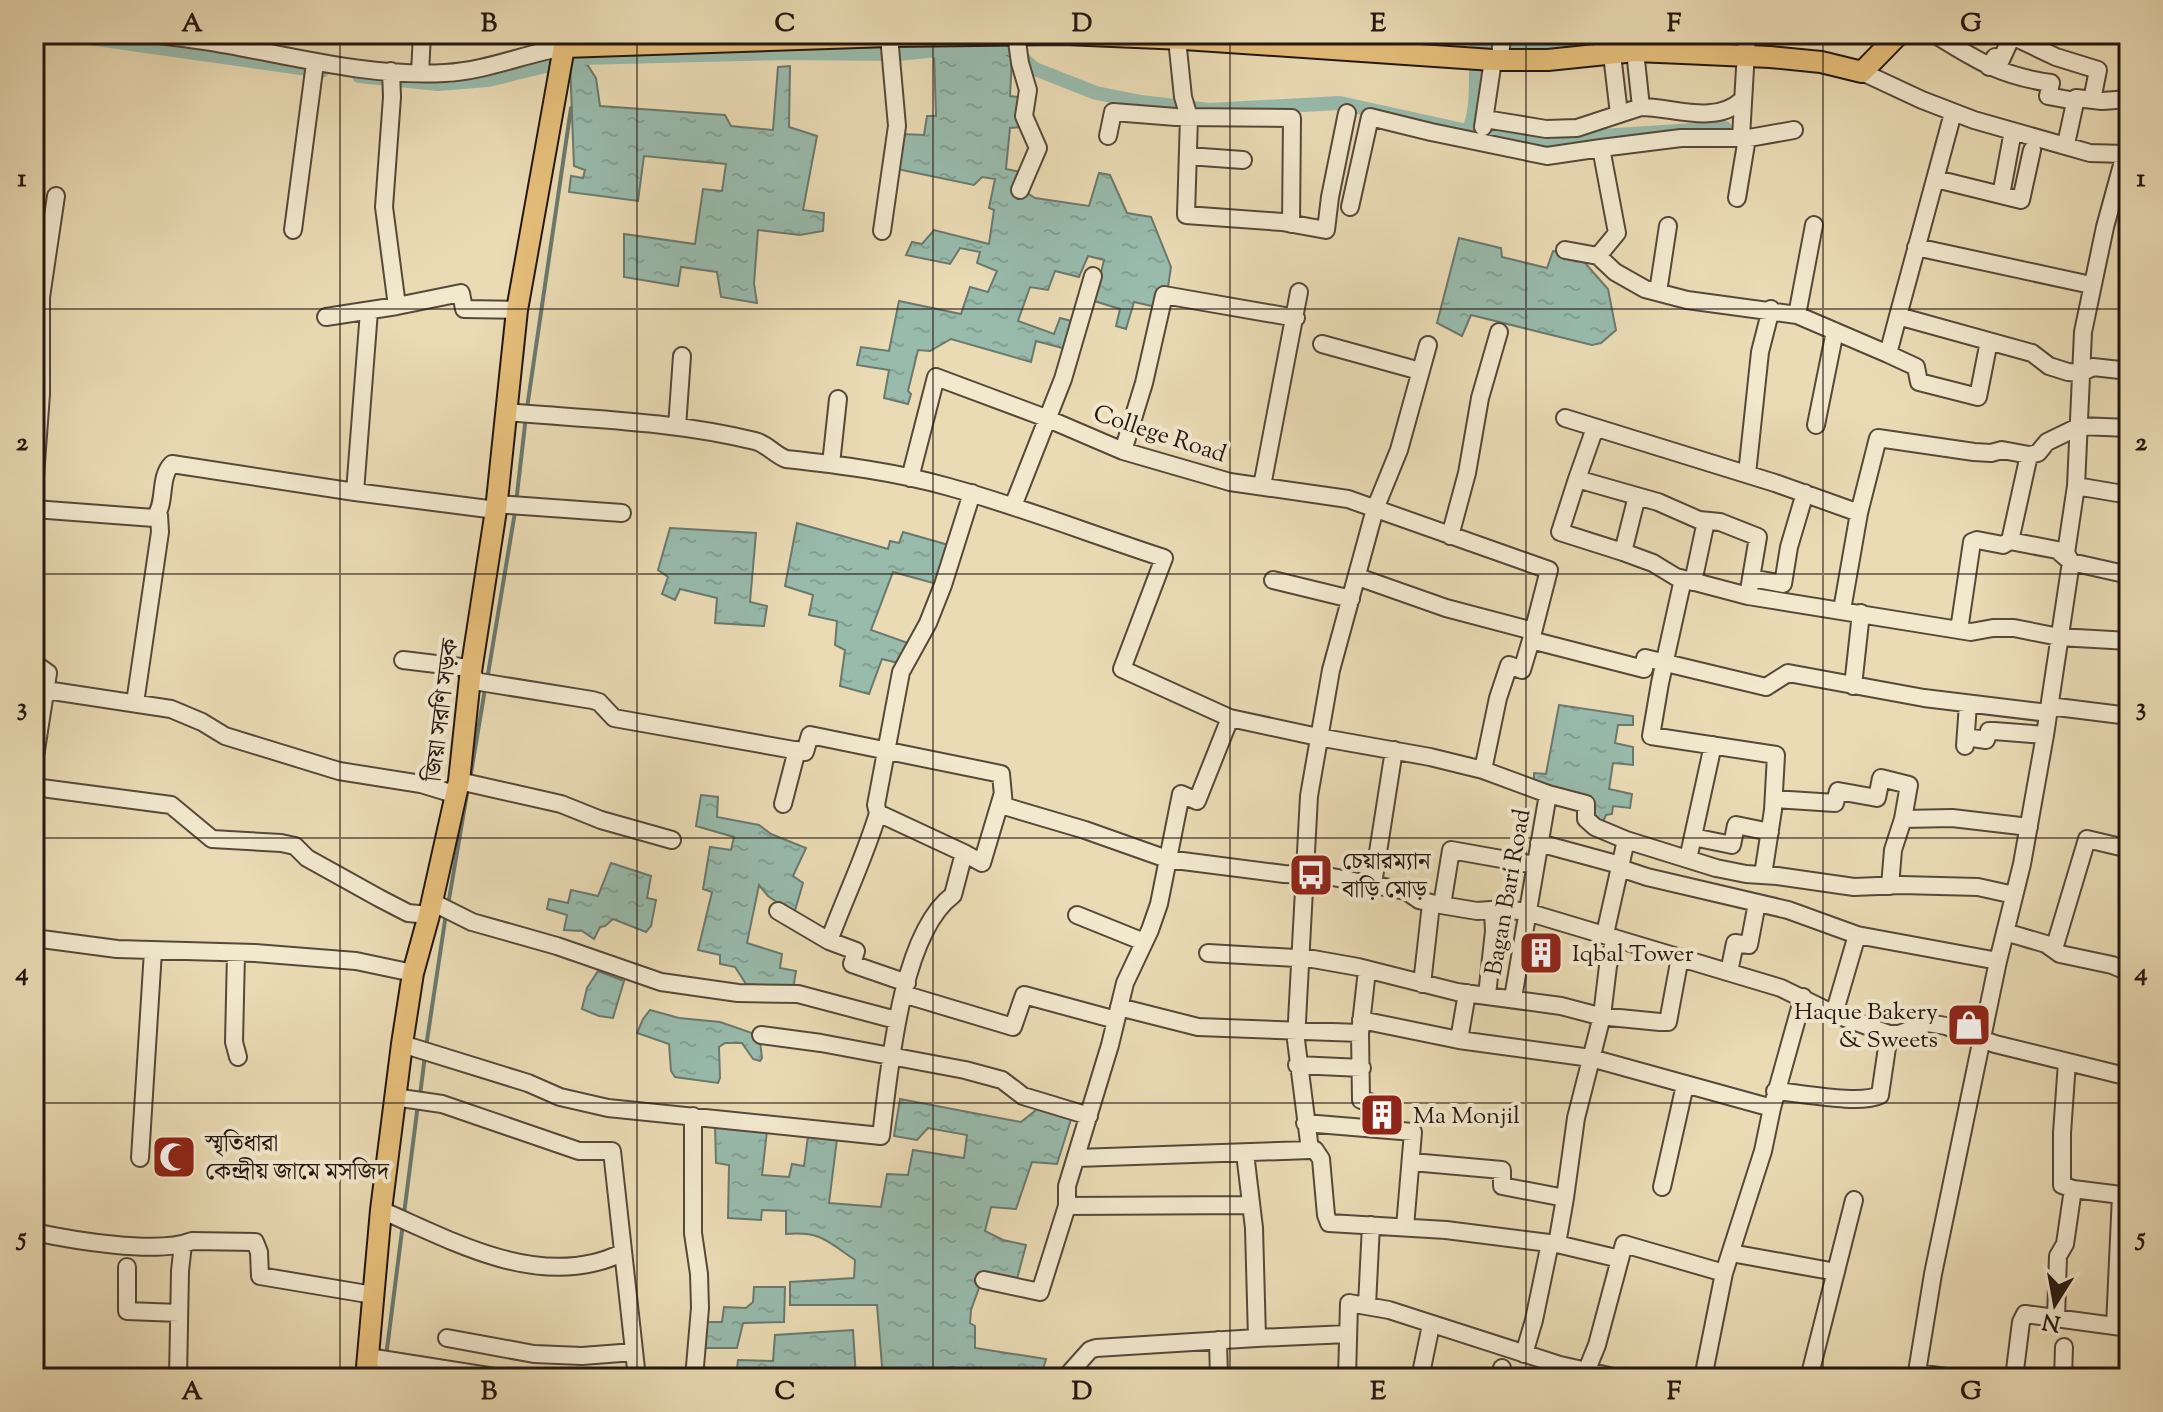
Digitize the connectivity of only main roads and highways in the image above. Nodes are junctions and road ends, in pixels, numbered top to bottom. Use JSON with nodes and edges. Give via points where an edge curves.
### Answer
{"nodes":[{"id":1,"x":968,"y":34,"type":"edge"},
{"id":2,"x":1064,"y":34,"type":"edge"},
{"id":3,"x":1899,"y":34,"type":"edge"},
{"id":4,"x":833,"y":36,"type":"edge"},
{"id":5,"x":644,"y":38,"type":"edge"},
{"id":6,"x":726,"y":38,"type":"edge"},
{"id":7,"x":1016,"y":39,"type":"edge"},
{"id":8,"x":1250,"y":39,"type":"edge"},
{"id":9,"x":1402,"y":44,"type":"edge"},
{"id":10,"x":569,"y":45,"type":"edge"},
{"id":11,"x":1621,"y":50,"type":"edge"},
{"id":12,"x":1497,"y":51,"type":"edge"},
{"id":13,"x":367,"y":1368,"type":"edge"}],
"edges":[{"from":1,"to":4,"type":"main road","via":[[889,40]]},
{"from":1,"to":7,"type":"main road"},
{"from":2,"to":7,"type":"main road"},
{"from":2,"to":8,"type":"main road"},
{"from":3,"to":11,"type":"main road","via":[[1862,72],[1821,62]]},
{"from":4,"to":6,"type":"main road"},
{"from":5,"to":6,"type":"main road"},
{"from":5,"to":10,"type":"main road"},
{"from":8,"to":9,"type":"main road"},
{"from":9,"to":12,"type":"main road","via":[[1456,58]]},
{"from":10,"to":13,"type":"main road","name":"জিয়া সরণি সড়ক","via":[[517,310],[458,788],[413,973],[402,1044]]},
{"from":11,"to":12,"type":"main road","via":[[1548,60]]}]}
